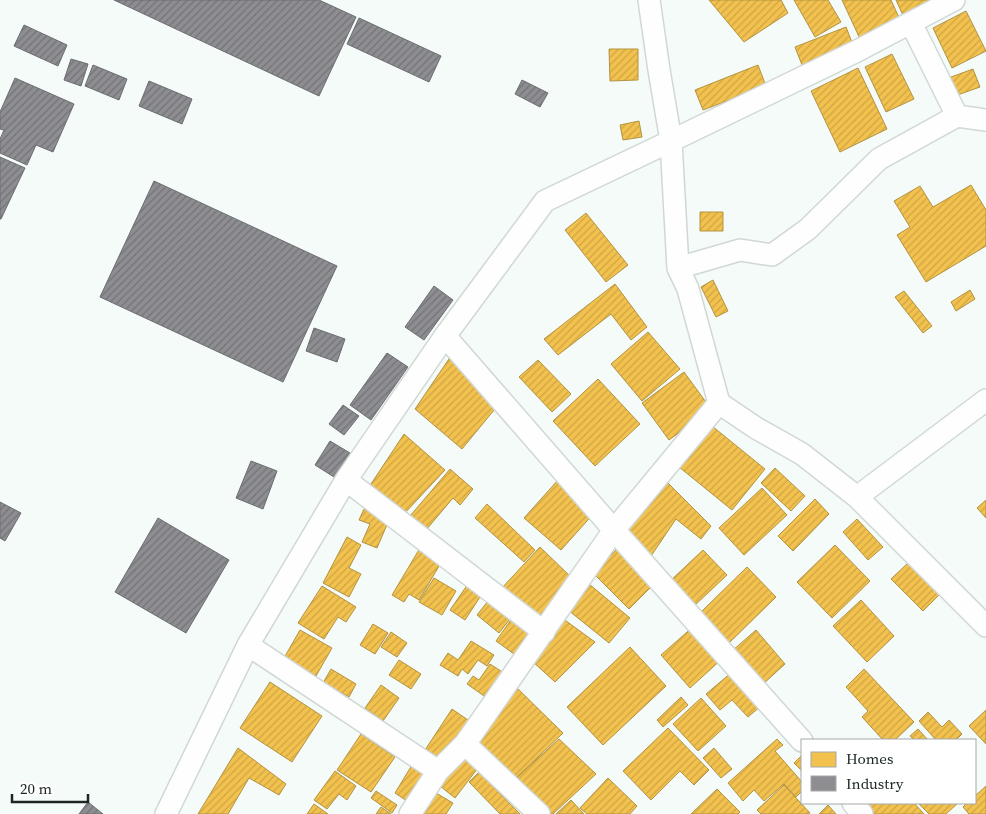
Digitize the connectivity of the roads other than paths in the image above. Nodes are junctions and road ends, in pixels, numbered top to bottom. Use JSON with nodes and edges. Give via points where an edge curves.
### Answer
{"nodes":[{"id":1,"x":649,"y":0,"type":"edge"},
{"id":2,"x":954,"y":0,"type":"edge"},
{"id":3,"x":911,"y":23,"type":"junction"},
{"id":4,"x":957,"y":116,"type":"junction"},
{"id":5,"x":986,"y":120,"type":"edge"},
{"id":6,"x":670,"y":141,"type":"junction"},
{"id":7,"x":678,"y":268,"type":"junction"},
{"id":8,"x":445,"y":336,"type":"junction"},
{"id":9,"x":986,"y":400,"type":"edge"},
{"id":10,"x":719,"y":403,"type":"junction"},
{"id":11,"x":346,"y":480,"type":"junction"},
{"id":12,"x":857,"y":497,"type":"junction"},
{"id":13,"x":614,"y":530,"type":"junction"},
{"id":14,"x":986,"y":626,"type":"edge"},
{"id":15,"x":544,"y":632,"type":"junction"},
{"id":16,"x":248,"y":646,"type":"junction"},
{"id":17,"x":801,"y":740,"type":"edge"},
{"id":18,"x":465,"y":744,"type":"junction"},
{"id":19,"x":438,"y":771,"type":"junction"},
{"id":20,"x":854,"y":804,"type":"edge"},
{"id":21,"x":166,"y":814,"type":"edge"},
{"id":22,"x":410,"y":814,"type":"edge"},
{"id":23,"x":539,"y":814,"type":"edge"},
{"id":24,"x":862,"y":814,"type":"edge"}],
"edges":[{"from":1,"to":6,"type":"street"},
{"from":2,"to":3,"type":"street"},
{"from":3,"to":4,"type":"street"},
{"from":3,"to":6,"type":"street"},
{"from":4,"to":5,"type":"street"},
{"from":4,"to":7,"type":"street","via":[[879,159],[808,229],[772,255],[740,250]]},
{"from":6,"to":7,"type":"street"},
{"from":6,"to":8,"type":"street","via":[[545,201]]},
{"from":7,"to":10,"type":"street","via":[[688,288]]},
{"from":8,"to":11,"type":"street"},
{"from":8,"to":13,"type":"street"},
{"from":9,"to":12,"type":"street"},
{"from":10,"to":12,"type":"street","via":[[802,454]]},
{"from":10,"to":13,"type":"street"},
{"from":11,"to":15,"type":"street"},
{"from":11,"to":16,"type":"street"},
{"from":12,"to":14,"type":"street"},
{"from":13,"to":15,"type":"street"},
{"from":13,"to":17,"type":"street"},
{"from":15,"to":18,"type":"street"},
{"from":16,"to":19,"type":"street"},
{"from":16,"to":21,"type":"street"},
{"from":18,"to":19,"type":"street"},
{"from":18,"to":23,"type":"street"},
{"from":19,"to":22,"type":"street"},
{"from":20,"to":24,"type":"street"}]}
